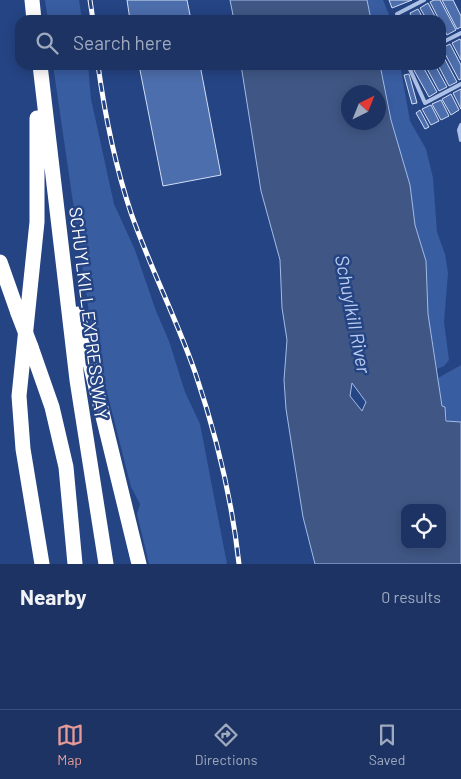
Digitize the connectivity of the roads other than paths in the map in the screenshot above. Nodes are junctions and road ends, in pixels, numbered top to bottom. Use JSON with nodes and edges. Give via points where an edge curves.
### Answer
{"nodes":[{"id":1,"x":32,"y":0,"type":"edge"},
{"id":2,"x":424,"y":0,"type":"edge"},
{"id":3,"x":34,"y":15,"type":"edge"},
{"id":4,"x":397,"y":15,"type":"edge"},
{"id":5,"x":461,"y":32,"type":"edge"},
{"id":6,"x":446,"y":40,"type":"edge"},
{"id":7,"x":38,"y":70,"type":"edge"},
{"id":8,"x":39,"y":70,"type":"edge"},
{"id":9,"x":410,"y":70,"type":"edge"},
{"id":10,"x":461,"y":84,"type":"edge"},
{"id":11,"x":461,"y":125,"type":"edge"},
{"id":12,"x":461,"y":140,"type":"edge"},
{"id":13,"x":57,"y":217,"type":"junction"},
{"id":14,"x":0,"y":262,"type":"edge"},
{"id":15,"x":42,"y":564,"type":"edge"},
{"id":16,"x":75,"y":564,"type":"edge"},
{"id":17,"x":106,"y":564,"type":"edge"},
{"id":18,"x":139,"y":564,"type":"edge"}],
"edges":[{"from":1,"to":3,"type":"highway"},
{"from":2,"to":4,"type":"lane"},
{"from":5,"to":6,"type":"lane"},
{"from":7,"to":15,"type":"highway","via":[[37,222],[18,396],[23,449]]},
{"from":8,"to":13,"type":"highway","name":"SCHUYLKILL EXPRESSWAY"},
{"from":9,"to":10,"type":"lane","via":[[425,103]]},
{"from":11,"to":12,"type":"lane"},
{"from":13,"to":17,"type":"highway","name":"SCHUYLKILL EXPRESSWAY","via":[[85,434]]},
{"from":13,"to":18,"type":"highway","via":[[88,361]]},
{"from":14,"to":16,"type":"highway","bridge":true,"via":[[52,407],[66,467]]}]}
